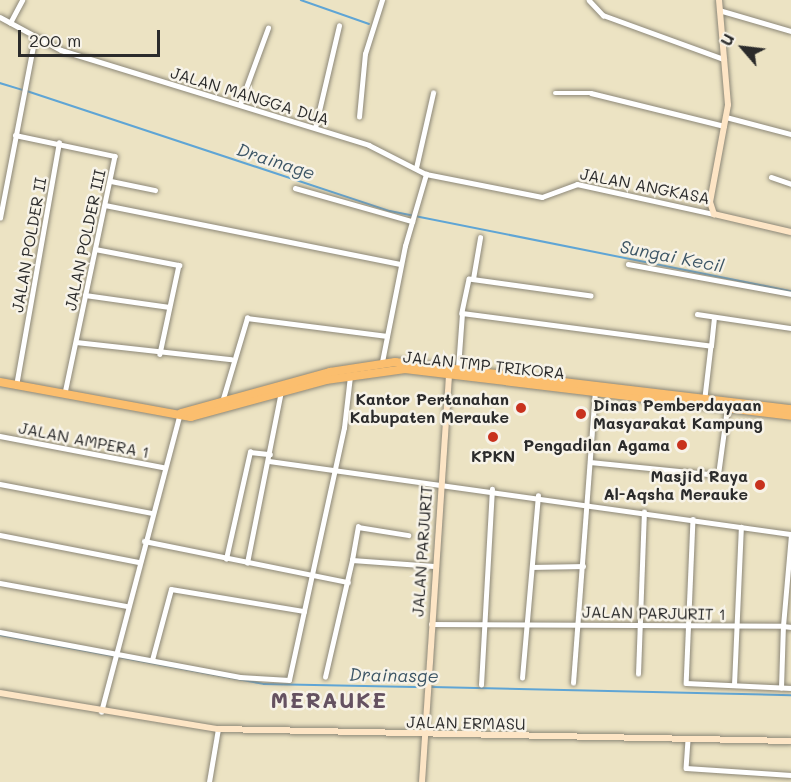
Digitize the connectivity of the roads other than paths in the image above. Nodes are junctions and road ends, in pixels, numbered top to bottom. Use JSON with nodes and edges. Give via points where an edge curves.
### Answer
{"nodes":[{"id":1,"x":22,"y":0,"type":"edge"},
{"id":2,"x":382,"y":0,"type":"edge"},
{"id":3,"x":589,"y":0,"type":"edge"},
{"id":4,"x":718,"y":0,"type":"edge"},
{"id":5,"x":719,"y":10,"type":"junction"},
{"id":6,"x":0,"y":17,"type":"edge"},
{"id":7,"x":10,"y":23,"type":"junction"},
{"id":8,"x":339,"y":26,"type":"dead end"},
{"id":9,"x":268,"y":28,"type":"dead end"},
{"id":10,"x":791,"y":31,"type":"edge"},
{"id":11,"x":35,"y":37,"type":"junction"},
{"id":12,"x":724,"y":59,"type":"junction"},
{"id":13,"x":433,"y":93,"type":"dead end"},
{"id":14,"x":555,"y":93,"type":"dead end"},
{"id":15,"x":240,"y":104,"type":"junction"},
{"id":16,"x":359,"y":117,"type":"dead end"},
{"id":17,"x":726,"y":117,"type":"junction"},
{"id":18,"x":724,"y":126,"type":"junction"},
{"id":19,"x":315,"y":128,"type":"junction"},
{"id":20,"x":791,"y":134,"type":"edge"},
{"id":21,"x":15,"y":135,"type":"junction"},
{"id":22,"x":59,"y":143,"type":"junction"},
{"id":23,"x":416,"y":168,"type":"junction"},
{"id":24,"x":426,"y":174,"type":"junction"},
{"id":25,"x":771,"y":177,"type":"dead end"},
{"id":26,"x":111,"y":181,"type":"junction"},
{"id":27,"x":791,"y":184,"type":"edge"},
{"id":28,"x":295,"y":188,"type":"dead end"},
{"id":29,"x":155,"y":190,"type":"dead end"},
{"id":30,"x":105,"y":205,"type":"junction"},
{"id":31,"x":714,"y":214,"type":"junction"},
{"id":32,"x":0,"y":218,"type":"edge"},
{"id":33,"x":412,"y":220,"type":"junction"},
{"id":34,"x":791,"y":232,"type":"edge"},
{"id":35,"x":480,"y":238,"type":"dead end"},
{"id":36,"x":95,"y":249,"type":"junction"},
{"id":37,"x":401,"y":264,"type":"junction"},
{"id":38,"x":628,"y":264,"type":"dead end"},
{"id":39,"x":473,"y":279,"type":"junction"},
{"id":40,"x":791,"y":294,"type":"edge"},
{"id":41,"x":85,"y":295,"type":"junction"},
{"id":42,"x":591,"y":296,"type":"dead end"},
{"id":43,"x":169,"y":307,"type":"junction"},
{"id":44,"x":462,"y":314,"type":"junction"},
{"id":45,"x":697,"y":314,"type":"dead end"},
{"id":46,"x":714,"y":318,"type":"junction"},
{"id":47,"x":791,"y":328,"type":"edge"},
{"id":48,"x":387,"y":336,"type":"junction"},
{"id":49,"x":76,"y":342,"type":"junction"},
{"id":50,"x":711,"y":346,"type":"junction"},
{"id":51,"x":160,"y":354,"type":"junction"},
{"id":52,"x":231,"y":358,"type":"junction"},
{"id":53,"x":382,"y":362,"type":"junction"},
{"id":54,"x":452,"y":370,"type":"junction"},
{"id":55,"x":350,"y":376,"type":"junction"},
{"id":56,"x":0,"y":382,"type":"edge"},
{"id":57,"x":16,"y":386,"type":"junction"},
{"id":58,"x":596,"y":386,"type":"junction"},
{"id":59,"x":281,"y":391,"type":"junction"},
{"id":60,"x":65,"y":394,"type":"junction"},
{"id":61,"x":705,"y":397,"type":"junction"},
{"id":62,"x":718,"y":403,"type":"junction"},
{"id":63,"x":221,"y":405,"type":"junction"},
{"id":64,"x":727,"y":408,"type":"junction"},
{"id":65,"x":791,"y":409,"type":"edge"},
{"id":66,"x":180,"y":414,"type":"junction"},
{"id":67,"x":791,"y":416,"type":"edge"},
{"id":68,"x":0,"y":436,"type":"edge"},
{"id":69,"x":270,"y":454,"type":"junction"},
{"id":70,"x":268,"y":461,"type":"junction"},
{"id":71,"x":590,"y":462,"type":"junction"},
{"id":72,"x":163,"y":467,"type":"junction"},
{"id":73,"x":335,"y":474,"type":"junction"},
{"id":74,"x":440,"y":482,"type":"junction"},
{"id":75,"x":0,"y":484,"type":"edge"},
{"id":76,"x":492,"y":489,"type":"junction"},
{"id":77,"x":538,"y":496,"type":"junction"},
{"id":78,"x":588,"y":504,"type":"junction"},
{"id":79,"x":644,"y":512,"type":"junction"},
{"id":80,"x":152,"y":513,"type":"junction"},
{"id":81,"x":693,"y":519,"type":"junction"},
{"id":82,"x":741,"y":527,"type":"junction"},
{"id":83,"x":790,"y":534,"type":"edge"},
{"id":84,"x":0,"y":535,"type":"edge"},
{"id":85,"x":408,"y":535,"type":"dead end"},
{"id":86,"x":144,"y":541,"type":"junction"},
{"id":87,"x":226,"y":559,"type":"junction"},
{"id":88,"x":352,"y":560,"type":"junction"},
{"id":89,"x":139,"y":562,"type":"junction"},
{"id":90,"x":247,"y":563,"type":"junction"},
{"id":91,"x":434,"y":566,"type":"junction"},
{"id":92,"x":583,"y":566,"type":"junction"},
{"id":93,"x":532,"y":567,"type":"junction"},
{"id":94,"x":312,"y":577,"type":"junction"},
{"id":95,"x":348,"y":582,"type":"junction"},
{"id":96,"x":0,"y":583,"type":"edge"},
{"id":97,"x":127,"y":606,"type":"junction"},
{"id":98,"x":304,"y":611,"type":"junction"},
{"id":99,"x":431,"y":624,"type":"junction"},
{"id":100,"x":578,"y":624,"type":"junction"},
{"id":101,"x":483,"y":625,"type":"junction"},
{"id":102,"x":528,"y":625,"type":"junction"},
{"id":103,"x":640,"y":626,"type":"junction"},
{"id":104,"x":688,"y":626,"type":"junction"},
{"id":105,"x":736,"y":626,"type":"junction"},
{"id":106,"x":783,"y":626,"type":"junction"},
{"id":107,"x":791,"y":627,"type":"edge"},
{"id":108,"x":0,"y":632,"type":"edge"},
{"id":109,"x":115,"y":652,"type":"junction"},
{"id":110,"x":152,"y":660,"type":"junction"},
{"id":111,"x":638,"y":674,"type":"dead end"},
{"id":112,"x":324,"y":677,"type":"dead end"},
{"id":113,"x":522,"y":678,"type":"dead end"},
{"id":114,"x":573,"y":683,"type":"dead end"},
{"id":115,"x":481,"y":685,"type":"dead end"},
{"id":116,"x":734,"y":685,"type":"junction"},
{"id":117,"x":782,"y":688,"type":"junction"},
{"id":118,"x":791,"y":688,"type":"edge"},
{"id":119,"x":0,"y":693,"type":"edge"},
{"id":120,"x":101,"y":712,"type":"junction"},
{"id":121,"x":218,"y":729,"type":"junction"},
{"id":122,"x":424,"y":736,"type":"junction"},
{"id":123,"x":688,"y":740,"type":"junction"},
{"id":124,"x":791,"y":741,"type":"edge"},
{"id":125,"x":791,"y":775,"type":"edge"},
{"id":126,"x":209,"y":782,"type":"edge"},
{"id":127,"x":422,"y":782,"type":"edge"}],
"edges":[{"from":1,"to":7,"type":"street"},
{"from":2,"to":16,"type":"street","via":[[365,54]]},
{"from":3,"to":12,"type":"street","via":[[603,15]]},
{"from":4,"to":5,"type":"street"},
{"from":5,"to":10,"type":"street"},
{"from":5,"to":12,"type":"street"},
{"from":6,"to":7,"type":"street","name":"JALAN MANGGA DUA"},
{"from":7,"to":11,"type":"street","name":"JALAN MANGGA DUA"},
{"from":8,"to":19,"type":"street"},
{"from":9,"to":15,"type":"street"},
{"from":11,"to":15,"type":"street","name":"JALAN MANGGA DUA","via":[[86,59]]},
{"from":11,"to":21,"type":"street"},
{"from":12,"to":17,"type":"street"},
{"from":13,"to":23,"type":"street"},
{"from":14,"to":18,"type":"street","via":[[591,93]]},
{"from":15,"to":19,"type":"street","name":"JALAN MANGGA DUA"},
{"from":17,"to":18,"type":"street"},
{"from":17,"to":20,"type":"street"},
{"from":18,"to":31,"type":"street","via":[[710,184]]},
{"from":19,"to":23,"type":"street","name":"JALAN MANGGA DUA","via":[[369,145]]},
{"from":21,"to":22,"type":"street","name":"JALAN POLDER III"},
{"from":21,"to":32,"type":"street"},
{"from":22,"to":26,"type":"street","name":"JALAN POLDER III","via":[[113,153]]},
{"from":22,"to":57,"type":"street","name":"JALAN POLDER II"},
{"from":23,"to":24,"type":"street","name":"JALAN MANGGA DUA"},
{"from":24,"to":31,"type":"street","name":"JALAN ANGKASA","via":[[542,197],[577,184]]},
{"from":24,"to":33,"type":"street"},
{"from":25,"to":27,"type":"street"},
{"from":26,"to":29,"type":"street"},
{"from":26,"to":30,"type":"street","name":"JALAN POLDER III"},
{"from":28,"to":33,"type":"street"},
{"from":30,"to":36,"type":"street","name":"JALAN POLDER III"},
{"from":30,"to":37,"type":"street"},
{"from":31,"to":34,"type":"street","name":"JALAN ANGKASA"},
{"from":33,"to":37,"type":"street"},
{"from":35,"to":39,"type":"street"},
{"from":36,"to":41,"type":"street","name":"JALAN POLDER III"},
{"from":36,"to":43,"type":"street","via":[[179,265]]},
{"from":37,"to":48,"type":"street"},
{"from":38,"to":40,"type":"street"},
{"from":39,"to":42,"type":"street"},
{"from":39,"to":44,"type":"street","via":[[464,285]]},
{"from":41,"to":43,"type":"street"},
{"from":41,"to":49,"type":"street","name":"JALAN POLDER III"},
{"from":43,"to":51,"type":"street"},
{"from":44,"to":50,"type":"street"},
{"from":44,"to":54,"type":"street"},
{"from":45,"to":46,"type":"street"},
{"from":46,"to":47,"type":"street"},
{"from":46,"to":50,"type":"street"},
{"from":48,"to":52,"type":"street","via":[[250,317]]},
{"from":48,"to":53,"type":"street"},
{"from":49,"to":51,"type":"street"},
{"from":49,"to":60,"type":"street","name":"JALAN POLDER III"},
{"from":50,"to":61,"type":"street"},
{"from":51,"to":52,"type":"street"},
{"from":52,"to":63,"type":"street"},
{"from":53,"to":54,"type":"highway","name":"JALAN TMP TRIKORA"},
{"from":53,"to":59,"type":"highway","name":"JALAN TMP TRIKORA"},
{"from":54,"to":55,"type":"highway","name":"JALAN TMP TRIKORA","via":[[405,369]]},
{"from":54,"to":58,"type":"highway","name":"JALAN TMP TRIKORA"},
{"from":54,"to":58,"type":"highway","name":"JALAN TMP TRIKORA"},
{"from":54,"to":74,"type":"street","name":"JALAN PARJURIT"},
{"from":55,"to":59,"type":"highway","name":"JALAN TMP TRIKORA"},
{"from":55,"to":73,"type":"street"},
{"from":56,"to":57,"type":"highway","name":"JALAN TMP TRIKORA"},
{"from":57,"to":60,"type":"highway","name":"JALAN TMP TRIKORA"},
{"from":58,"to":61,"type":"highway","name":"JALAN TMP TRIKORA"},
{"from":58,"to":62,"type":"highway","name":"JALAN TMP TRIKORA"},
{"from":58,"to":71,"type":"street"},
{"from":59,"to":63,"type":"highway","name":"JALAN TMP TRIKORA"},
{"from":59,"to":66,"type":"highway","name":"JALAN TMP TRIKORA","via":[[210,415]]},
{"from":59,"to":69,"type":"street"},
{"from":60,"to":66,"type":"highway","name":"JALAN TMP TRIKORA"},
{"from":61,"to":62,"type":"highway","name":"JALAN TMP TRIKORA"},
{"from":62,"to":64,"type":"highway","name":"JALAN TMP TRIKORA"},
{"from":62,"to":65,"type":"highway","name":"JALAN TMP TRIKORA"},
{"from":63,"to":66,"type":"highway","name":"JALAN TMP TRIKORA"},
{"from":64,"to":67,"type":"highway","name":"JALAN TMP TRIKORA"},
{"from":64,"to":71,"type":"street","via":[[718,475]]},
{"from":66,"to":72,"type":"street"},
{"from":68,"to":72,"type":"street","name":"JALAN AMPERA 1"},
{"from":69,"to":70,"type":"street"},
{"from":69,"to":87,"type":"street","via":[[250,452]]},
{"from":70,"to":73,"type":"street"},
{"from":70,"to":90,"type":"street"},
{"from":71,"to":78,"type":"street"},
{"from":72,"to":80,"type":"street"},
{"from":73,"to":74,"type":"street"},
{"from":73,"to":94,"type":"street"},
{"from":74,"to":76,"type":"street"},
{"from":74,"to":91,"type":"street","name":"JALAN PARJURIT"},
{"from":75,"to":80,"type":"street"},
{"from":76,"to":77,"type":"street"},
{"from":76,"to":101,"type":"street"},
{"from":77,"to":78,"type":"street"},
{"from":77,"to":93,"type":"street"},
{"from":78,"to":79,"type":"street"},
{"from":78,"to":92,"type":"street"},
{"from":79,"to":81,"type":"street"},
{"from":79,"to":103,"type":"street"},
{"from":80,"to":86,"type":"street"},
{"from":81,"to":82,"type":"street"},
{"from":81,"to":104,"type":"street"},
{"from":82,"to":83,"type":"street"},
{"from":82,"to":105,"type":"street"},
{"from":83,"to":106,"type":"street"},
{"from":84,"to":89,"type":"street"},
{"from":85,"to":88,"type":"street","via":[[358,527]]},
{"from":86,"to":87,"type":"street"},
{"from":86,"to":89,"type":"street"},
{"from":87,"to":90,"type":"street"},
{"from":88,"to":91,"type":"street"},
{"from":88,"to":95,"type":"street"},
{"from":89,"to":97,"type":"street"},
{"from":90,"to":94,"type":"street"},
{"from":91,"to":99,"type":"street","name":"JALAN PARJURIT"},
{"from":92,"to":93,"type":"street"},
{"from":92,"to":100,"type":"street"},
{"from":93,"to":102,"type":"street"},
{"from":94,"to":95,"type":"street"},
{"from":94,"to":98,"type":"street"},
{"from":95,"to":112,"type":"street"},
{"from":96,"to":97,"type":"street"},
{"from":97,"to":109,"type":"street"},
{"from":98,"to":110,"type":"street","via":[[171,589]]},
{"from":98,"to":110,"type":"street","via":[[286,682]]},
{"from":99,"to":101,"type":"street","name":"JALAN PARJURIT 1"},
{"from":99,"to":122,"type":"street","name":"JALAN PARJURIT"},
{"from":100,"to":102,"type":"street","name":"JALAN PARJURIT 1"},
{"from":100,"to":103,"type":"street","name":"JALAN PARJURIT 1"},
{"from":100,"to":114,"type":"street"},
{"from":101,"to":102,"type":"street","name":"JALAN PARJURIT 1"},
{"from":101,"to":115,"type":"street"},
{"from":102,"to":113,"type":"street"},
{"from":103,"to":104,"type":"street","name":"JALAN PARJURIT 1"},
{"from":103,"to":111,"type":"street"},
{"from":104,"to":105,"type":"street","name":"JALAN PARJURIT 1"},
{"from":104,"to":116,"type":"street","via":[[686,683]]},
{"from":105,"to":106,"type":"street","name":"JALAN PARJURIT 1"},
{"from":105,"to":116,"type":"street"},
{"from":106,"to":107,"type":"street","name":"JALAN PARJURIT 1"},
{"from":106,"to":117,"type":"street"},
{"from":108,"to":109,"type":"street"},
{"from":109,"to":110,"type":"street"},
{"from":109,"to":120,"type":"street"},
{"from":116,"to":117,"type":"street"},
{"from":117,"to":118,"type":"street"},
{"from":119,"to":120,"type":"street","name":"JALAN ERMASU"},
{"from":120,"to":121,"type":"street","name":"JALAN ERMASU"},
{"from":121,"to":122,"type":"street","name":"JALAN ERMASU"},
{"from":121,"to":126,"type":"street"},
{"from":122,"to":123,"type":"street","name":"JALAN ERMASU"},
{"from":122,"to":127,"type":"street","name":"JALAN PARJURIT"},
{"from":123,"to":124,"type":"street","name":"JALAN ERMASU"},
{"from":123,"to":125,"type":"street","via":[[686,768]]}]}
